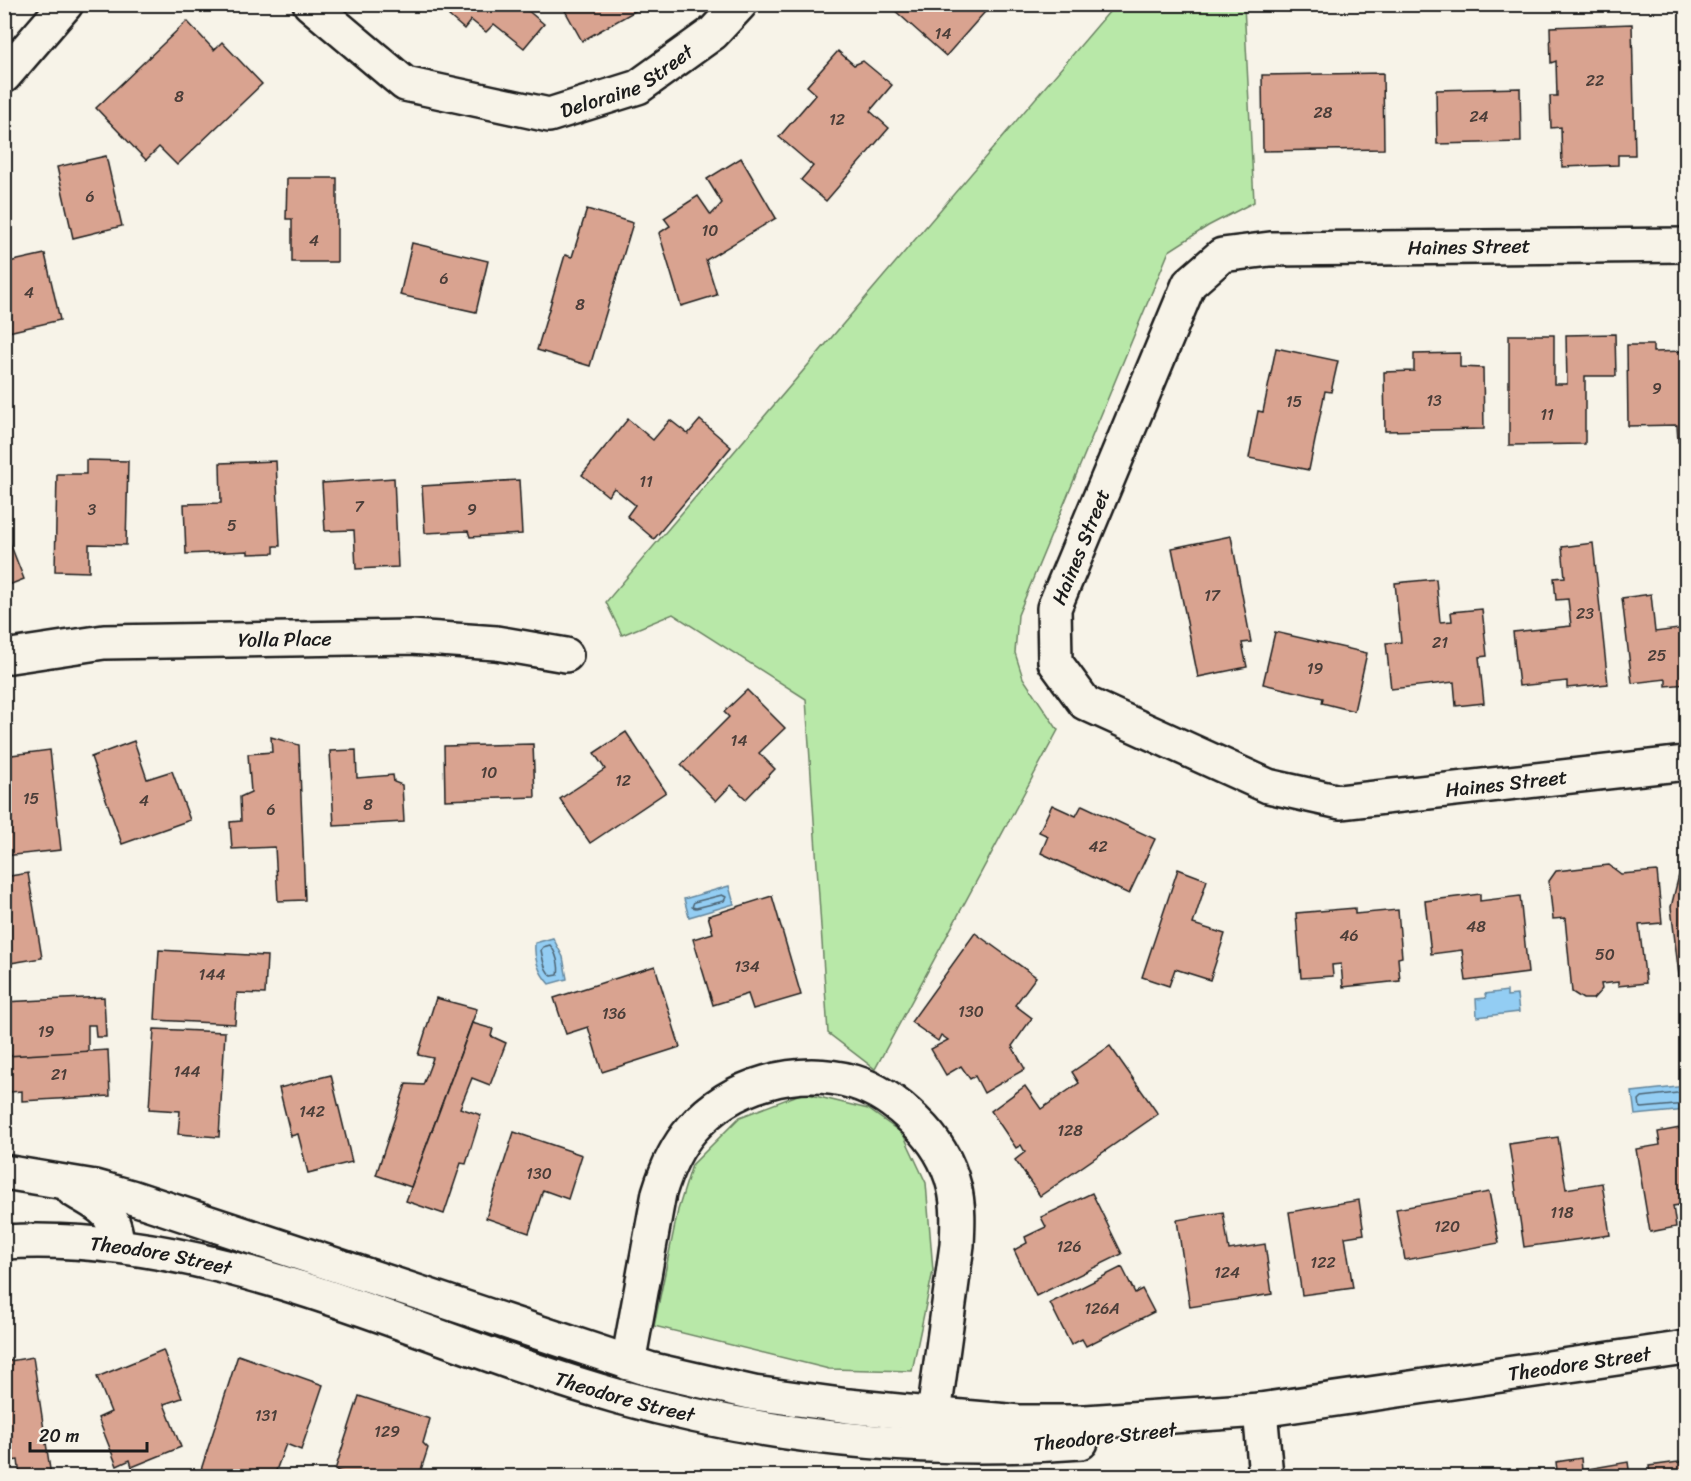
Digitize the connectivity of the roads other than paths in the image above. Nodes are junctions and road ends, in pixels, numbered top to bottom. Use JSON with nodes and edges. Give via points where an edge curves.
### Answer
{"nodes":[{"id":1,"x":66,"y":4,"type":"edge"},
{"id":2,"x":310,"y":4,"type":"edge"},
{"id":3,"x":740,"y":4,"type":"edge"},
{"id":4,"x":4,"y":76,"type":"edge"},
{"id":5,"x":1686,"y":245,"type":"edge"},
{"id":6,"x":566,"y":655,"type":"dead end"},
{"id":7,"x":4,"y":657,"type":"edge"},
{"id":8,"x":1686,"y":763,"type":"edge"},
{"id":9,"x":4,"y":1172,"type":"edge"},
{"id":10,"x":56,"y":1180,"type":"junction"},
{"id":11,"x":4,"y":1231,"type":"edge"},
{"id":12,"x":60,"y":1240,"type":"junction"},
{"id":13,"x":4,"y":1242,"type":"edge"},
{"id":14,"x":117,"y":1245,"type":"junction"},
{"id":15,"x":302,"y":1253,"type":"junction"},
{"id":16,"x":291,"y":1287,"type":"junction"},
{"id":17,"x":453,"y":1304,"type":"junction"},
{"id":18,"x":443,"y":1338,"type":"junction"},
{"id":19,"x":1686,"y":1348,"type":"edge"},
{"id":20,"x":628,"y":1363,"type":"junction"},
{"id":21,"x":619,"y":1396,"type":"junction"},
{"id":22,"x":793,"y":1398,"type":"junction"},
{"id":23,"x":1260,"y":1410,"type":"junction"},
{"id":24,"x":933,"y":1430,"type":"junction"},
{"id":25,"x":788,"y":1432,"type":"junction"},
{"id":26,"x":1266,"y":1476,"type":"edge"}],
"edges":[{"from":1,"to":4,"type":"street"},
{"from":2,"to":3,"type":"street","name":"Deloraine Street","via":[[405,84],[549,115],[638,87],[713,33]]},
{"from":5,"to":8,"type":"street","name":"Haines Street","via":[[1270,249],[1222,255],[1189,284],[1054,608],[1055,662],[1085,703],[1268,786],[1340,802]]},
{"from":6,"to":7,"type":"street","name":"Yolla Place","via":[[496,643],[411,637],[104,642]]},
{"from":9,"to":10,"type":"street","name":"Theodore Street"},
{"from":10,"to":14,"type":"street","via":[[110,1216]]},
{"from":10,"to":15,"type":"street","name":"Theodore Street","via":[[131,1197]]},
{"from":11,"to":12,"type":"street"},
{"from":12,"to":13,"type":"street","name":"Theodore Street"},
{"from":12,"to":14,"type":"street","name":"Theodore Street"},
{"from":14,"to":16,"type":"street","name":"Theodore Street","via":[[223,1266]]},
{"from":15,"to":16,"type":"street"},
{"from":15,"to":17,"type":"street","name":"Theodore Street"},
{"from":16,"to":18,"type":"street","name":"Theodore Street"},
{"from":17,"to":18,"type":"street"},
{"from":17,"to":20,"type":"street","name":"Theodore Street"},
{"from":18,"to":21,"type":"street","name":"Theodore Street"},
{"from":19,"to":23,"type":"street","name":"Theodore Street"},
{"from":20,"to":21,"type":"street"},
{"from":20,"to":22,"type":"street","name":"Theodore Street","via":[[696,1381]]},
{"from":20,"to":24,"type":"street","name":"Theodore Street","via":[[658,1193],[676,1152],[692,1128],[724,1101],[762,1083],[809,1077],[854,1082],[883,1095],[918,1124],[942,1154],[954,1186],[957,1245]]},
{"from":21,"to":25,"type":"street","name":"Theodore Street"},
{"from":22,"to":24,"type":"street","name":"Theodore Street"},
{"from":22,"to":25,"type":"street"},
{"from":23,"to":24,"type":"street","name":"Theodore Street"},
{"from":23,"to":26,"type":"street"},
{"from":24,"to":25,"type":"street","name":"Theodore Street","via":[[871,1442]]}]}
